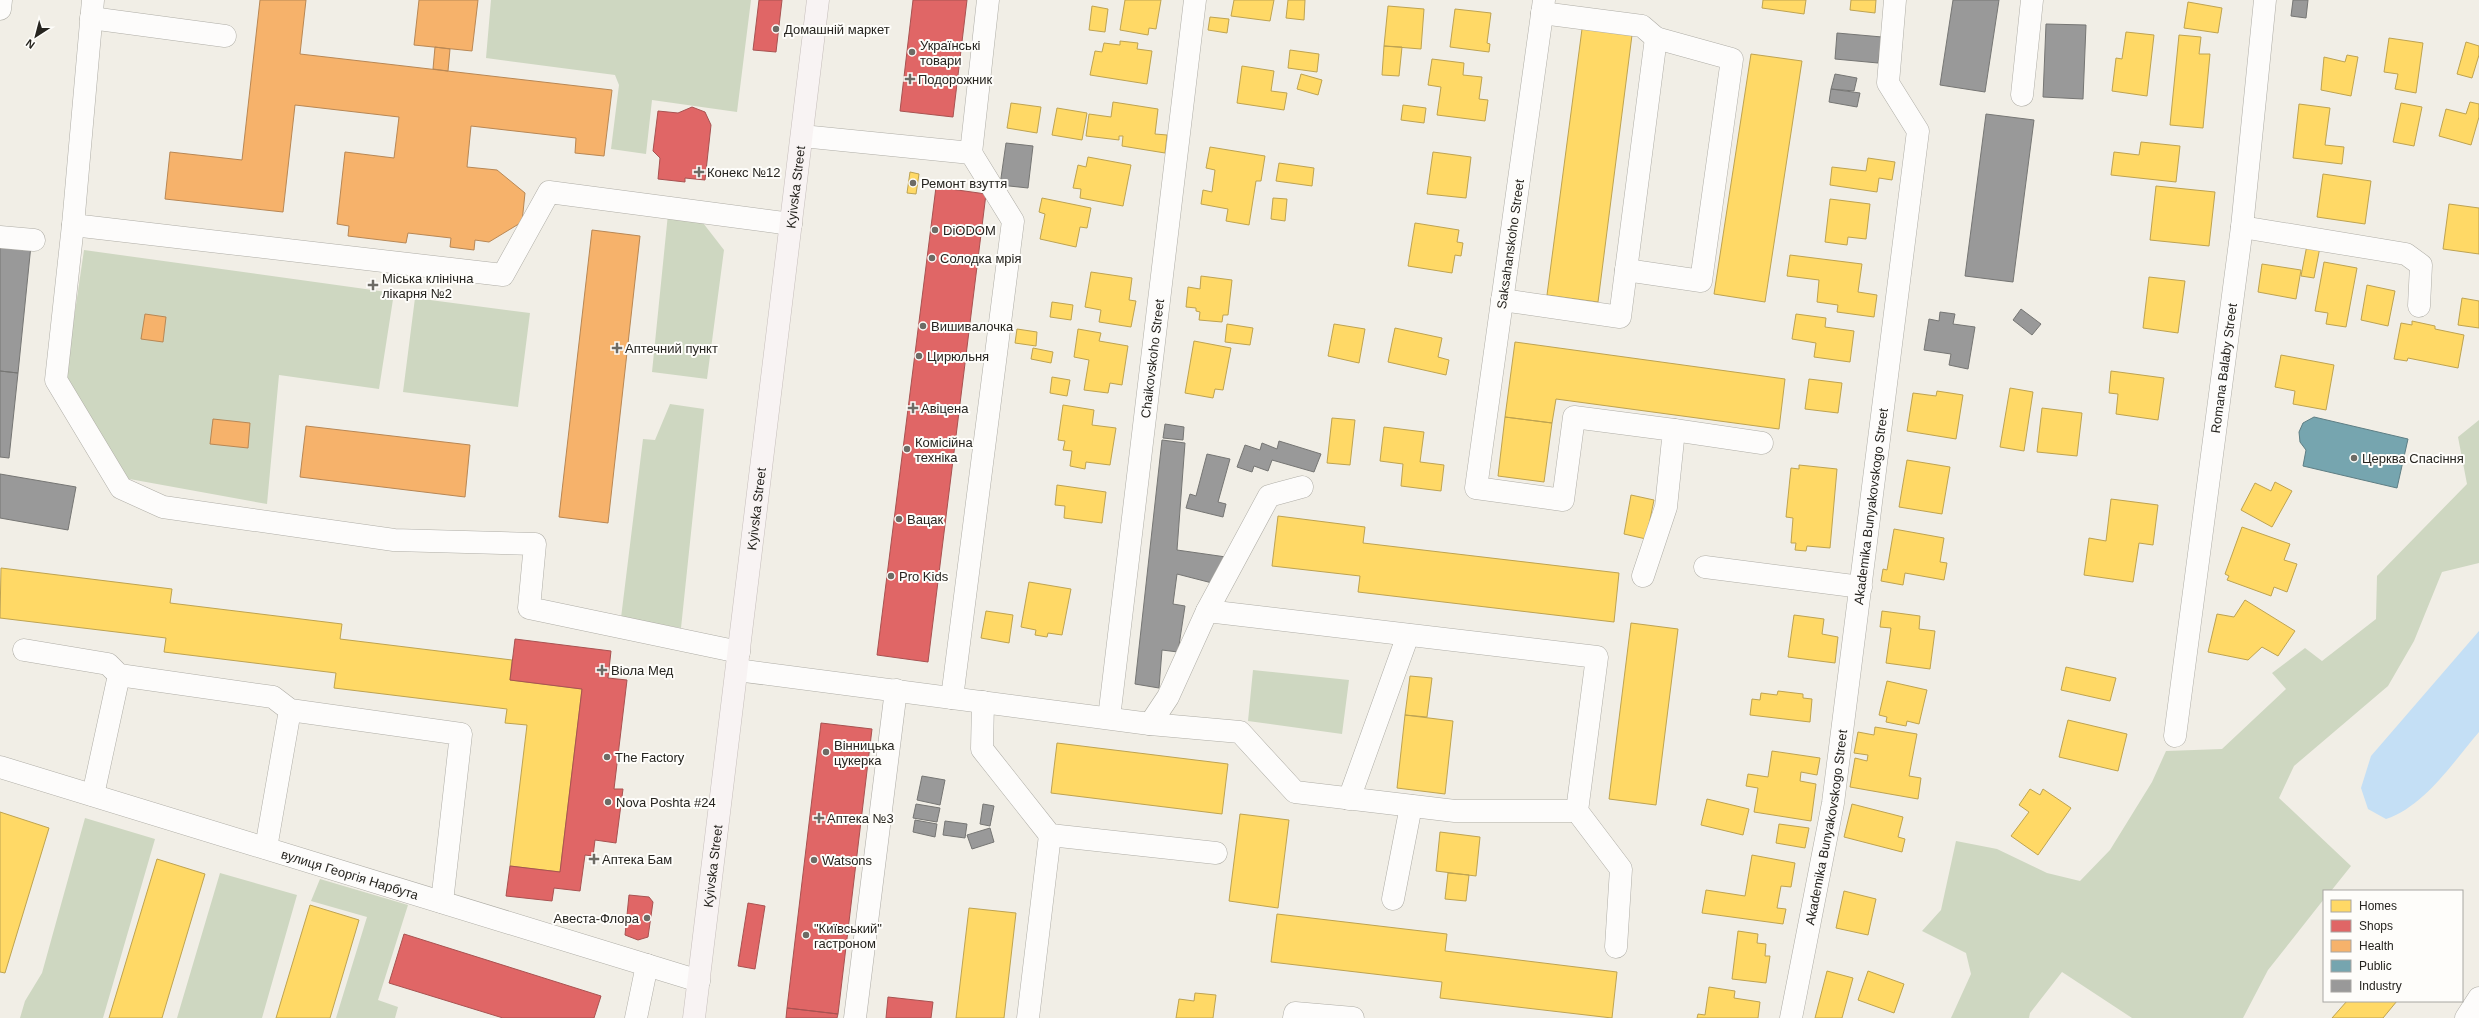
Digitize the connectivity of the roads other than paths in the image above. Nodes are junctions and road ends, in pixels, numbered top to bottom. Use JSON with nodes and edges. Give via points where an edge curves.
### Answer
{"nodes":[{"id":1,"x":1,"y":0,"type":"edge"},
{"id":2,"x":818,"y":0,"type":"edge"},
{"id":3,"x":988,"y":0,"type":"edge"},
{"id":4,"x":1195,"y":0,"type":"edge"},
{"id":5,"x":1895,"y":0,"type":"edge"},
{"id":6,"x":2032,"y":0,"type":"edge"},
{"id":7,"x":2265,"y":0,"type":"edge"},
{"id":8,"x":1543,"y":6,"type":"edge"},
{"id":9,"x":0,"y":9,"type":"edge"},
{"id":10,"x":92,"y":9,"type":"edge"},
{"id":11,"x":225,"y":36,"type":"dead end"},
{"id":12,"x":1656,"y":38,"type":"junction"},
{"id":13,"x":2022,"y":95,"type":"dead end"},
{"id":14,"x":802,"y":136,"type":"junction"},
{"id":15,"x":971,"y":153,"type":"junction"},
{"id":16,"x":791,"y":224,"type":"junction"},
{"id":17,"x":72,"y":225,"type":"junction"},
{"id":18,"x":2242,"y":227,"type":"junction"},
{"id":19,"x":0,"y":237,"type":"edge"},
{"id":20,"x":34,"y":240,"type":"dead end"},
{"id":21,"x":1626,"y":270,"type":"junction"},
{"id":22,"x":1502,"y":300,"type":"junction"},
{"id":23,"x":2419,"y":306,"type":"dead end"},
{"id":24,"x":1674,"y":430,"type":"junction"},
{"id":25,"x":1762,"y":443,"type":"dead end"},
{"id":26,"x":1302,"y":486,"type":"dead end"},
{"id":27,"x":1704,"y":566,"type":"dead end"},
{"id":28,"x":1643,"y":576,"type":"dead end"},
{"id":29,"x":1861,"y":587,"type":"junction"},
{"id":30,"x":1207,"y":611,"type":"junction"},
{"id":31,"x":1408,"y":635,"type":"junction"},
{"id":32,"x":24,"y":650,"type":"dead end"},
{"id":33,"x":738,"y":661,"type":"junction"},
{"id":34,"x":119,"y":675,"type":"junction"},
{"id":35,"x":896,"y":690,"type":"junction"},
{"id":36,"x":952,"y":698,"type":"junction"},
{"id":37,"x":983,"y":702,"type":"junction"},
{"id":38,"x":290,"y":710,"type":"junction"},
{"id":39,"x":1109,"y":718,"type":"junction"},
{"id":40,"x":1150,"y":724,"type":"junction"},
{"id":41,"x":2175,"y":736,"type":"dead end"},
{"id":42,"x":0,"y":767,"type":"edge"},
{"id":43,"x":93,"y":795,"type":"junction"},
{"id":44,"x":1349,"y":798,"type":"junction"},
{"id":45,"x":1410,"y":806,"type":"junction"},
{"id":46,"x":1577,"y":811,"type":"junction"},
{"id":47,"x":1050,"y":835,"type":"junction"},
{"id":48,"x":266,"y":848,"type":"junction"},
{"id":49,"x":1216,"y":854,"type":"dead end"},
{"id":50,"x":1393,"y":899,"type":"dead end"},
{"id":51,"x":442,"y":902,"type":"junction"},
{"id":52,"x":1616,"y":947,"type":"dead end"},
{"id":53,"x":647,"y":965,"type":"junction"},
{"id":54,"x":699,"y":981,"type":"junction"},
{"id":55,"x":2479,"y":998,"type":"edge"},
{"id":56,"x":636,"y":1018,"type":"edge"},
{"id":57,"x":694,"y":1018,"type":"edge"},
{"id":58,"x":855,"y":1018,"type":"edge"},
{"id":59,"x":1028,"y":1018,"type":"edge"},
{"id":60,"x":1294,"y":1018,"type":"edge"},
{"id":61,"x":1353,"y":1018,"type":"edge"},
{"id":62,"x":1791,"y":1018,"type":"edge"},
{"id":63,"x":2466,"y":1018,"type":"edge"}],
"edges":[{"from":1,"to":9,"type":"street"},
{"from":2,"to":14,"type":"main road","name":"Kyivska Street"},
{"from":3,"to":15,"type":"street"},
{"from":4,"to":39,"type":"street","name":"Chaikovskoho Street"},
{"from":5,"to":29,"type":"street","name":"Akademika Bunyakovskogo Street","via":[[1888,83],[1918,131]]},
{"from":6,"to":13,"type":"street"},
{"from":7,"to":18,"type":"street","name":"Romana Balaby Street"},
{"from":8,"to":12,"type":"street","via":[[1642,26]]},
{"from":8,"to":22,"type":"street","name":"Saksahanskoho Street"},
{"from":10,"to":11,"type":"street"},
{"from":10,"to":17,"type":"street"},
{"from":12,"to":21,"type":"street"},
{"from":12,"to":21,"type":"street","via":[[1732,59],[1701,281]]},
{"from":14,"to":15,"type":"street"},
{"from":14,"to":16,"type":"main road","name":"Kyivska Street"},
{"from":15,"to":36,"type":"street","via":[[1013,221],[961,645]]},
{"from":16,"to":17,"type":"street","via":[[549,192],[503,275]]},
{"from":16,"to":33,"type":"main road","name":"Kyivska Street"},
{"from":17,"to":33,"type":"street","via":[[56,380],[121,488],[163,507],[394,540],[535,544],[529,608]]},
{"from":18,"to":23,"type":"street","via":[[2406,254],[2421,265]]},
{"from":18,"to":41,"type":"street","name":"Romana Balaby Street"},
{"from":19,"to":20,"type":"street"},
{"from":21,"to":22,"type":"street","via":[[1620,317]]},
{"from":22,"to":24,"type":"street","name":"Saksahanskoho Street","via":[[1476,488],[1563,500],[1574,417]]},
{"from":24,"to":25,"type":"street"},
{"from":24,"to":28,"type":"street","via":[[1666,507]]},
{"from":26,"to":30,"type":"street","via":[[1269,496]]},
{"from":27,"to":29,"type":"street"},
{"from":29,"to":62,"type":"street","name":"Akademika Bunyakovskogo Street","via":[[1833,803]]},
{"from":30,"to":31,"type":"street"},
{"from":30,"to":40,"type":"street","via":[[1168,697]]},
{"from":31,"to":44,"type":"street"},
{"from":31,"to":46,"type":"street","via":[[1597,657]]},
{"from":32,"to":34,"type":"street","via":[[108,664]]},
{"from":33,"to":35,"type":"street"},
{"from":33,"to":54,"type":"main road","name":"Kyivska Street"},
{"from":34,"to":38,"type":"street","via":[[273,697]]},
{"from":34,"to":43,"type":"street"},
{"from":35,"to":36,"type":"street"},
{"from":35,"to":58,"type":"street"},
{"from":36,"to":37,"type":"street"},
{"from":37,"to":39,"type":"street"},
{"from":37,"to":47,"type":"street","via":[[982,749]]},
{"from":38,"to":48,"type":"street"},
{"from":38,"to":51,"type":"street","via":[[461,734]]},
{"from":39,"to":40,"type":"street"},
{"from":40,"to":44,"type":"street","via":[[1240,732],[1295,792]]},
{"from":42,"to":43,"type":"street","name":"вулиця Георгія Нарбута"},
{"from":43,"to":48,"type":"street","name":"вулиця Георгія Нарбута"},
{"from":44,"to":45,"type":"street"},
{"from":45,"to":46,"type":"street","via":[[1455,811]]},
{"from":45,"to":50,"type":"street"},
{"from":46,"to":52,"type":"street","via":[[1621,869]]},
{"from":47,"to":49,"type":"street"},
{"from":47,"to":59,"type":"street"},
{"from":48,"to":51,"type":"street","name":"вулиця Георгія Нарбута"},
{"from":51,"to":53,"type":"street","name":"вулиця Георгія Нарбута"},
{"from":53,"to":54,"type":"street","name":"вулиця Георгія Нарбута"},
{"from":53,"to":56,"type":"street"},
{"from":54,"to":57,"type":"main road","name":"Kyivska Street"},
{"from":55,"to":63,"type":"street"},
{"from":60,"to":61,"type":"street","via":[[1295,1012]]}]}
